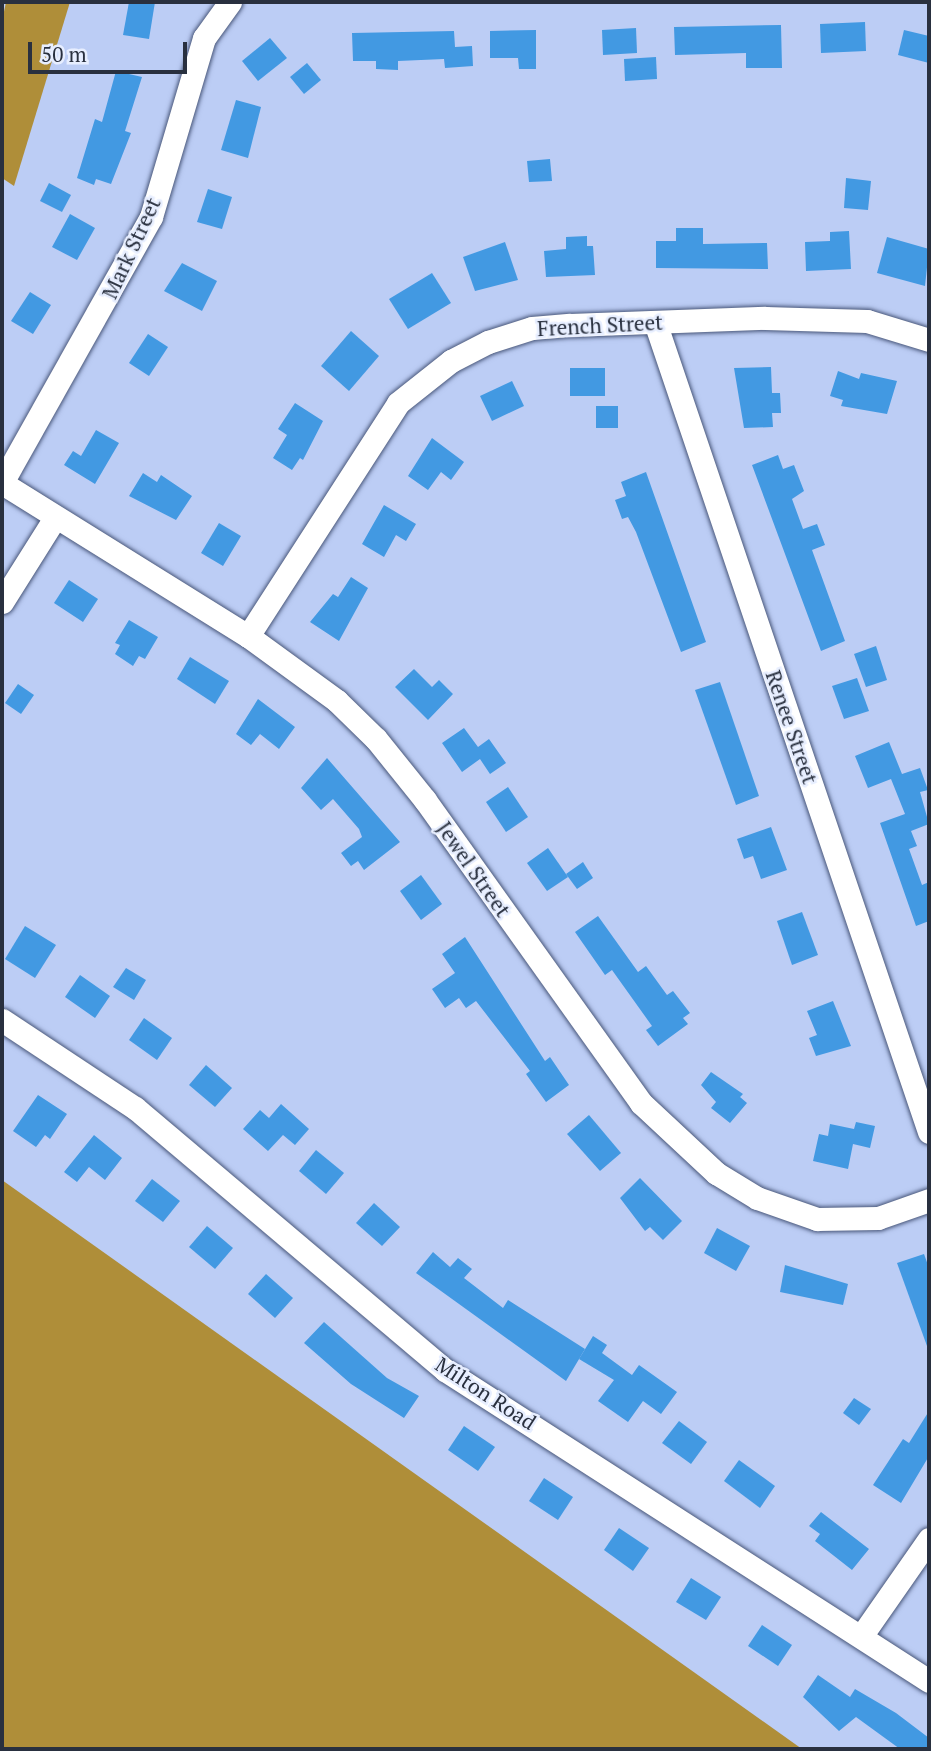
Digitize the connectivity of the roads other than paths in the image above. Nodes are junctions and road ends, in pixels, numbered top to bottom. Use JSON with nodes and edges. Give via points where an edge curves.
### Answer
{"nodes":[{"id":1,"x":230,"y":2,"type":"edge"},
{"id":2,"x":655,"y":322,"type":"junction"},
{"id":3,"x":929,"y":340,"type":"edge"},
{"id":4,"x":2,"y":483,"type":"edge"},
{"id":5,"x":55,"y":519,"type":"junction"},
{"id":6,"x":2,"y":602,"type":"edge"},
{"id":7,"x":248,"y":636,"type":"junction"},
{"id":8,"x":2,"y":1020,"type":"edge"},
{"id":9,"x":929,"y":1132,"type":"edge"},
{"id":10,"x":929,"y":1200,"type":"edge"},
{"id":11,"x":929,"y":1539,"type":"edge"},
{"id":12,"x":862,"y":1634,"type":"junction"},
{"id":13,"x":929,"y":1681,"type":"edge"}],
"edges":[{"from":1,"to":4,"type":"street","name":"Mark Street","via":[[204,38],[151,217]]},
{"from":2,"to":3,"type":"street","name":"French Street","via":[[867,321]]},
{"from":2,"to":7,"type":"street","name":"French Street","via":[[532,328],[450,361],[417,386],[398,403]]},
{"from":2,"to":9,"type":"street","name":"Renee Street"},
{"from":4,"to":5,"type":"street","name":"Jewel Street"},
{"from":5,"to":6,"type":"street"},
{"from":5,"to":7,"type":"street","name":"Jewel Street"},
{"from":7,"to":10,"type":"street","name":"Jewel Street","via":[[337,701],[401,769],[606,1058],[678,1143],[757,1198],[817,1219],[878,1218]]},
{"from":8,"to":12,"type":"street","name":"Milton Road","via":[[135,1108],[445,1370]]},
{"from":11,"to":12,"type":"street"},
{"from":12,"to":13,"type":"street","name":"Milton Road"}]}
